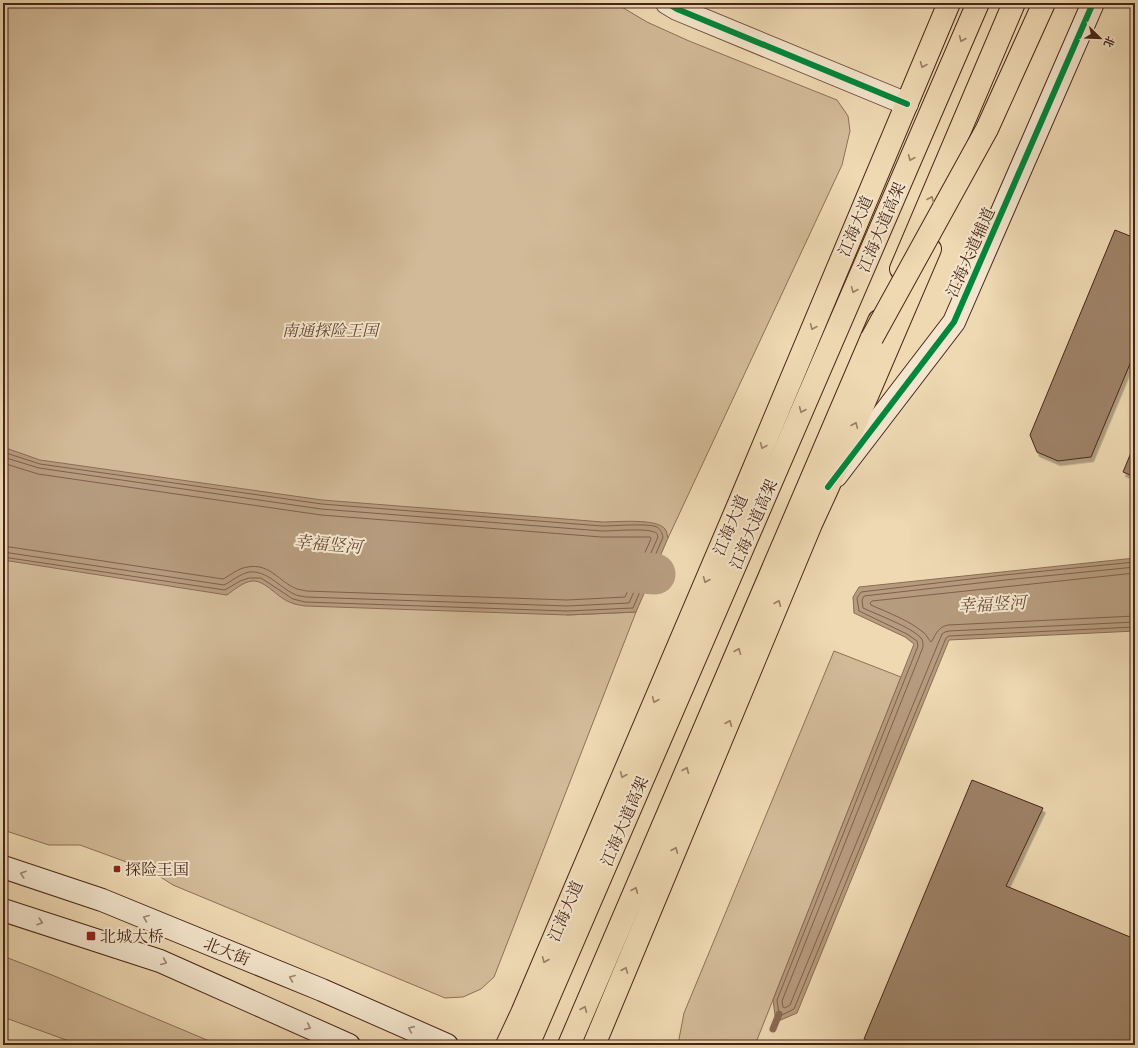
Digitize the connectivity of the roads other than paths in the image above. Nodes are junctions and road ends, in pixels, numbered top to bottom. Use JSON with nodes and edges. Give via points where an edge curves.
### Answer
{"nodes":[{"id":1,"x":667,"y":3,"type":"edge"},
{"id":2,"x":949,"y":3,"type":"edge"},
{"id":3,"x":978,"y":3,"type":"edge"},
{"id":4,"x":1014,"y":3,"type":"edge"},
{"id":5,"x":1036,"y":3,"type":"edge"},
{"id":6,"x":1044,"y":3,"type":"edge"},
{"id":7,"x":1093,"y":3,"type":"edge"},
{"id":8,"x":907,"y":104,"type":"junction"},
{"id":9,"x":872,"y":338,"type":"junction"},
{"id":10,"x":828,"y":487,"type":"junction"},
{"id":11,"x":3,"y":867,"type":"edge"},
{"id":12,"x":3,"y":910,"type":"edge"},
{"id":13,"x":349,"y":1045,"type":"edge"},
{"id":14,"x":447,"y":1045,"type":"edge"},
{"id":15,"x":507,"y":1045,"type":"edge"},
{"id":16,"x":528,"y":1045,"type":"edge"},
{"id":17,"x":569,"y":1045,"type":"edge"},
{"id":18,"x":594,"y":1045,"type":"edge"}],
"edges":[{"from":1,"to":8,"type":"main road"},
{"from":2,"to":8,"type":"main road","name":"江海大道","one_way":true},
{"from":3,"to":16,"type":"main road","name":"江海大道高架","one_way":true},
{"from":9,"to":4,"type":"main road","one_way":true,"bridge":true},
{"from":10,"to":5,"type":"main road","one_way":true},
{"from":6,"to":9,"type":"main road","bridge":true,"via":[[987,129]]},
{"from":7,"to":10,"type":"main road","name":"江海大道辅道","via":[[954,322]]},
{"from":8,"to":15,"type":"main road","name":"江海大道","one_way":true},
{"from":17,"to":9,"type":"main road","one_way":true},
{"from":18,"to":10,"type":"main road","one_way":true},
{"from":14,"to":11,"type":"main road","name":"北大街","one_way":true,"via":[[315,987],[102,900]]},
{"from":12,"to":13,"type":"main road","one_way":true,"via":[[160,961]]}]}
